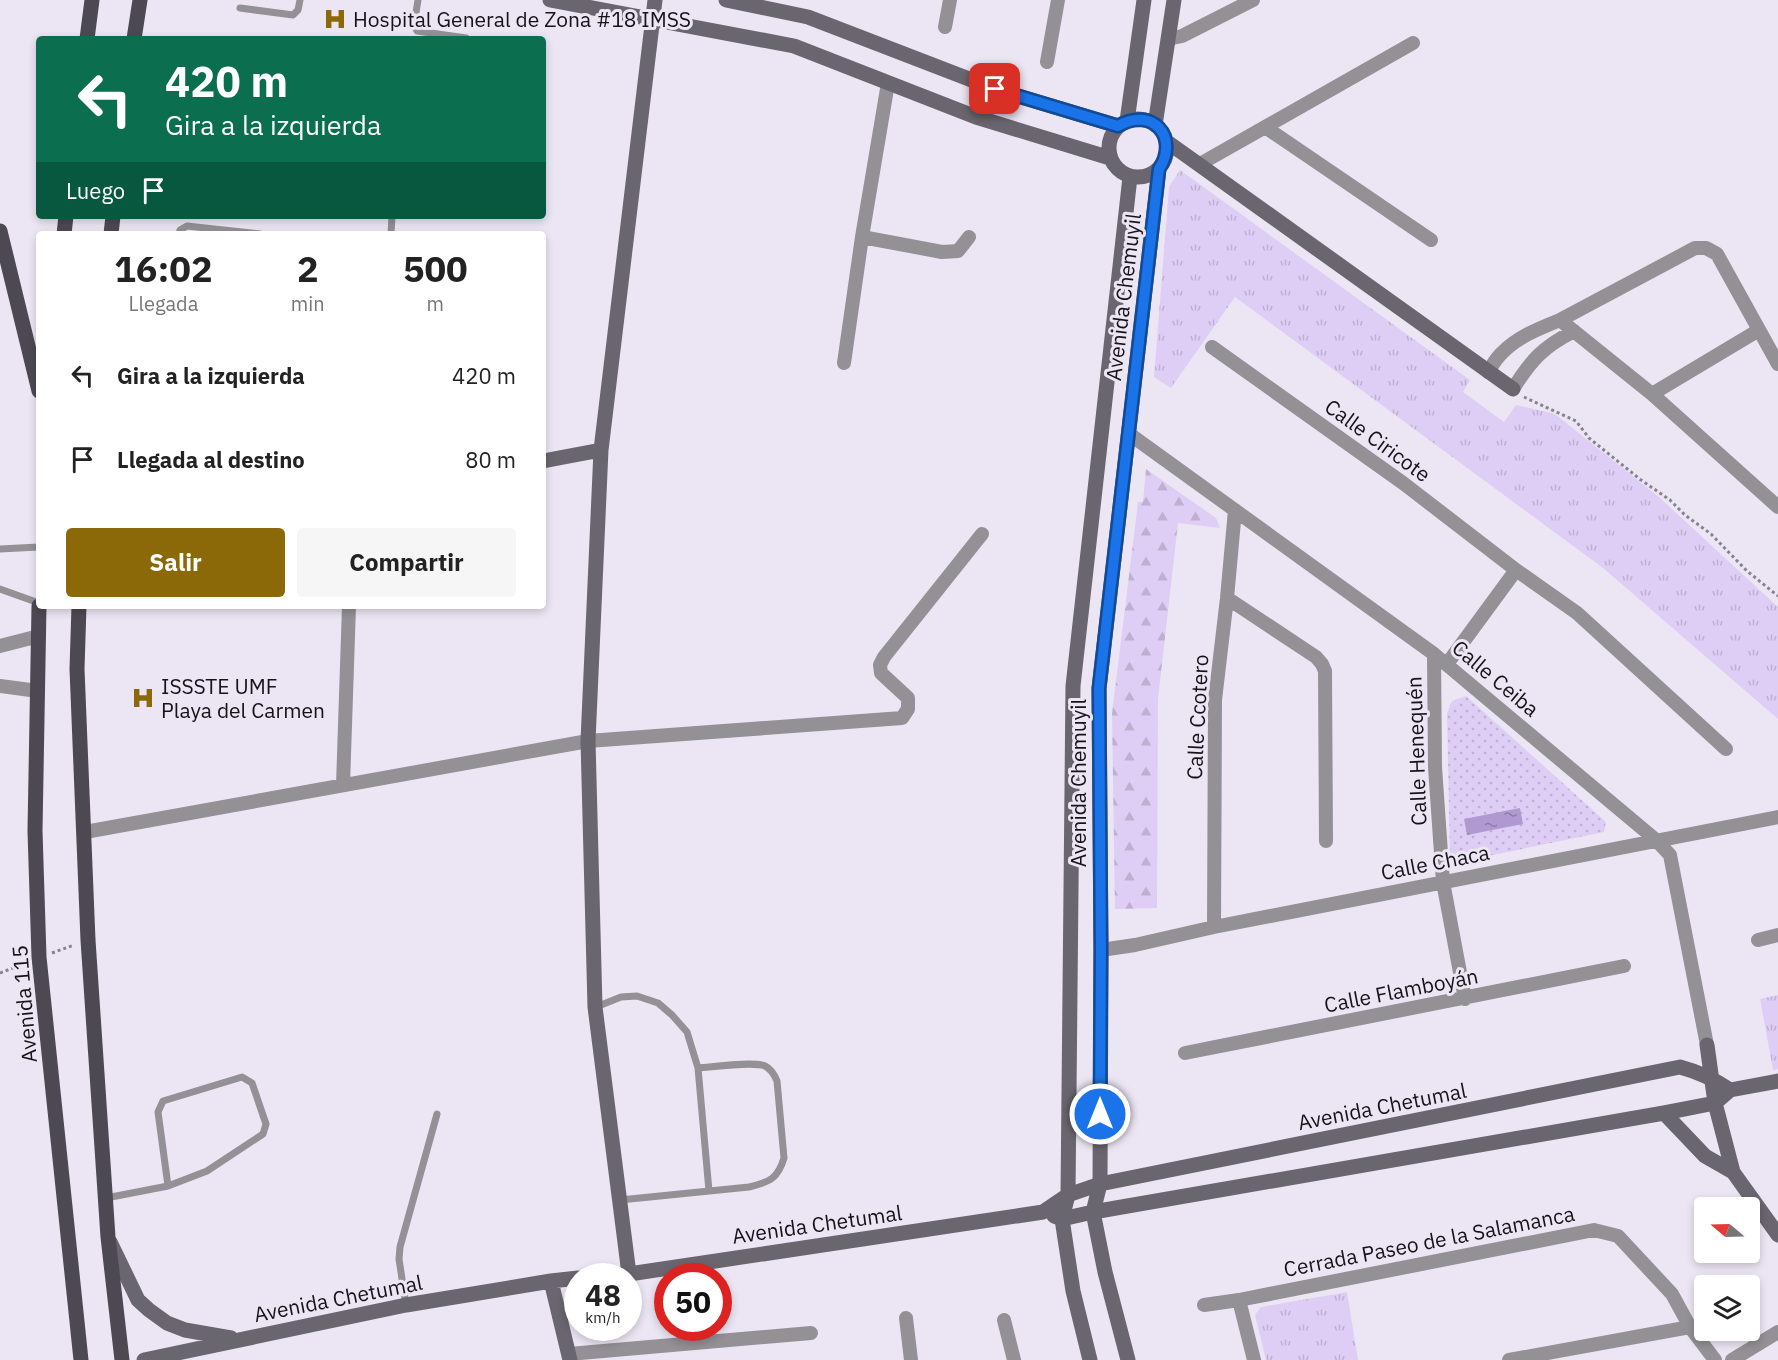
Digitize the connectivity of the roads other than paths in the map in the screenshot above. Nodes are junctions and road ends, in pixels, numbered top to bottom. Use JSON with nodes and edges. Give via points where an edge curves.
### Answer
{"nodes":[{"id":1,"x":92,"y":0,"type":"edge"},
{"id":2,"x":140,"y":0,"type":"edge"},
{"id":3,"x":300,"y":0,"type":"edge"},
{"id":4,"x":418,"y":0,"type":"edge"},
{"id":5,"x":550,"y":0,"type":"edge"},
{"id":6,"x":655,"y":0,"type":"edge"},
{"id":7,"x":726,"y":0,"type":"edge"},
{"id":8,"x":950,"y":0,"type":"edge"},
{"id":9,"x":1058,"y":0,"type":"edge"},
{"id":10,"x":1144,"y":0,"type":"edge"},
{"id":11,"x":1174,"y":0,"type":"edge"},
{"id":12,"x":1253,"y":0,"type":"edge"},
{"id":13,"x":240,"y":8,"type":"dead end"},
{"id":14,"x":652,"y":18,"type":"junction"},
{"id":15,"x":945,"y":27,"type":"dead end"},
{"id":16,"x":87,"y":36,"type":"edge"},
{"id":17,"x":134,"y":36,"type":"edge"},
{"id":18,"x":452,"y":36,"type":"edge"},
{"id":19,"x":1168,"y":39,"type":"junction"},
{"id":20,"x":1413,"y":43,"type":"dead end"},
{"id":21,"x":1047,"y":62,"type":"dead end"},
{"id":22,"x":888,"y":83,"type":"junction"},
{"id":23,"x":1123,"y":124,"type":"junction"},
{"id":24,"x":1155,"y":125,"type":"junction"},
{"id":25,"x":1265,"y":127,"type":"junction"},
{"id":26,"x":1166,"y":141,"type":"junction"},
{"id":27,"x":1110,"y":158,"type":"junction"},
{"id":28,"x":1200,"y":164,"type":"junction"},
{"id":29,"x":1159,"y":169,"type":"junction"},
{"id":30,"x":1130,"y":177,"type":"junction"},
{"id":31,"x":0,"y":231,"type":"edge"},
{"id":32,"x":181,"y":231,"type":"edge"},
{"id":33,"x":214,"y":231,"type":"edge"},
{"id":34,"x":862,"y":237,"type":"junction"},
{"id":35,"x":969,"y":237,"type":"dead end"},
{"id":36,"x":1431,"y":240,"type":"dead end"},
{"id":37,"x":1560,"y":320,"type":"junction"},
{"id":38,"x":1759,"y":330,"type":"junction"},
{"id":39,"x":1574,"y":331,"type":"junction"},
{"id":40,"x":1212,"y":347,"type":"dead end"},
{"id":41,"x":844,"y":363,"type":"dead end"},
{"id":42,"x":1778,"y":364,"type":"edge"},
{"id":43,"x":1488,"y":372,"type":"junction"},
{"id":44,"x":36,"y":379,"type":"edge"},
{"id":45,"x":1513,"y":389,"type":"joint"},
{"id":46,"x":1652,"y":394,"type":"junction"},
{"id":47,"x":1128,"y":433,"type":"junction"},
{"id":48,"x":601,"y":450,"type":"junction"},
{"id":49,"x":546,"y":460,"type":"edge"},
{"id":50,"x":1778,"y":507,"type":"edge"},
{"id":51,"x":1235,"y":510,"type":"junction"},
{"id":52,"x":982,"y":534,"type":"dead end"},
{"id":53,"x":36,"y":547,"type":"edge"},
{"id":54,"x":0,"y":549,"type":"edge"},
{"id":55,"x":1516,"y":570,"type":"junction"},
{"id":56,"x":0,"y":589,"type":"edge"},
{"id":57,"x":1227,"y":598,"type":"junction"},
{"id":58,"x":36,"y":604,"type":"edge"},
{"id":59,"x":39,"y":609,"type":"edge"},
{"id":60,"x":79,"y":609,"type":"edge"},
{"id":61,"x":349,"y":609,"type":"edge"},
{"id":62,"x":39,"y":636,"type":"junction"},
{"id":63,"x":0,"y":646,"type":"edge"},
{"id":64,"x":1434,"y":654,"type":"junction"},
{"id":65,"x":1448,"y":664,"type":"junction"},
{"id":66,"x":0,"y":686,"type":"edge"},
{"id":67,"x":1073,"y":686,"type":"junction"},
{"id":68,"x":1099,"y":688,"type":"junction"},
{"id":69,"x":38,"y":691,"type":"junction"},
{"id":70,"x":588,"y":741,"type":"junction"},
{"id":71,"x":1726,"y":749,"type":"dead end"},
{"id":72,"x":343,"y":785,"type":"junction"},
{"id":73,"x":1778,"y":817,"type":"edge"},
{"id":74,"x":85,"y":832,"type":"junction"},
{"id":75,"x":1656,"y":840,"type":"junction"},
{"id":76,"x":1326,"y":841,"type":"dead end"},
{"id":77,"x":1443,"y":882,"type":"junction"},
{"id":78,"x":1214,"y":927,"type":"junction"},
{"id":79,"x":1778,"y":935,"type":"edge"},
{"id":80,"x":1758,"y":940,"type":"dead end"},
{"id":81,"x":1101,"y":950,"type":"junction"},
{"id":82,"x":1624,"y":966,"type":"dead end"},
{"id":83,"x":1465,"y":999,"type":"junction"},
{"id":84,"x":595,"y":1007,"type":"junction"},
{"id":85,"x":1707,"y":1045,"type":"joint"},
{"id":86,"x":1185,"y":1053,"type":"dead end"},
{"id":87,"x":698,"y":1068,"type":"junction"},
{"id":88,"x":1712,"y":1078,"type":"junction"},
{"id":89,"x":1778,"y":1081,"type":"edge"},
{"id":90,"x":1730,"y":1090,"type":"junction"},
{"id":91,"x":1715,"y":1102,"type":"junction"},
{"id":92,"x":1664,"y":1113,"type":"junction"},
{"id":93,"x":437,"y":1114,"type":"dead end"},
{"id":94,"x":1733,"y":1172,"type":"junction"},
{"id":95,"x":1100,"y":1184,"type":"junction"},
{"id":96,"x":168,"y":1186,"type":"junction"},
{"id":97,"x":709,"y":1191,"type":"junction"},
{"id":98,"x":1068,"y":1195,"type":"junction"},
{"id":99,"x":106,"y":1198,"type":"junction"},
{"id":100,"x":620,"y":1200,"type":"junction"},
{"id":101,"x":1043,"y":1212,"type":"junction"},
{"id":102,"x":1093,"y":1212,"type":"junction"},
{"id":103,"x":1062,"y":1219,"type":"junction"},
{"id":104,"x":1778,"y":1235,"type":"edge"},
{"id":105,"x":108,"y":1237,"type":"junction"},
{"id":106,"x":628,"y":1263,"type":"edge"},
{"id":107,"x":642,"y":1272,"type":"edge"},
{"id":108,"x":564,"y":1280,"type":"edge"},
{"id":109,"x":551,"y":1281,"type":"junction"},
{"id":110,"x":1239,"y":1300,"type":"junction"},
{"id":111,"x":406,"y":1305,"type":"junction"},
{"id":112,"x":1204,"y":1305,"type":"dead end"},
{"id":113,"x":906,"y":1318,"type":"dead end"},
{"id":114,"x":1004,"y":1320,"type":"dead end"},
{"id":115,"x":1690,"y":1327,"type":"junction"},
{"id":116,"x":1778,"y":1332,"type":"edge"},
{"id":117,"x":811,"y":1333,"type":"dead end"},
{"id":118,"x":240,"y":1340,"type":"junction"},
{"id":119,"x":569,"y":1357,"type":"edge"},
{"id":120,"x":81,"y":1360,"type":"edge"},
{"id":121,"x":123,"y":1360,"type":"edge"},
{"id":122,"x":144,"y":1360,"type":"edge"},
{"id":123,"x":911,"y":1360,"type":"edge"},
{"id":124,"x":1014,"y":1360,"type":"edge"},
{"id":125,"x":1090,"y":1360,"type":"edge"},
{"id":126,"x":1128,"y":1360,"type":"edge"},
{"id":127,"x":1254,"y":1360,"type":"edge"},
{"id":128,"x":1509,"y":1360,"type":"edge"},
{"id":129,"x":1715,"y":1360,"type":"edge"},
{"id":130,"x":1732,"y":1360,"type":"edge"}],
"edges":[{"from":1,"to":16,"type":"main road"},
{"from":2,"to":17,"type":"main road"},
{"from":3,"to":13,"type":"lane","via":[[293,15]]},
{"from":4,"to":18,"type":"lane","via":[[414,25],[417,31]]},
{"from":5,"to":14,"type":"main road"},
{"from":6,"to":14,"type":"main road"},
{"from":7,"to":23,"type":"main road","via":[[808,17],[995,89]]},
{"from":8,"to":15,"type":"street"},
{"from":9,"to":21,"type":"street"},
{"from":10,"to":23,"type":"main road"},
{"from":11,"to":19,"type":"main road"},
{"from":12,"to":19,"type":"street","via":[[1182,36]]},
{"from":14,"to":22,"type":"main road","via":[[794,46]]},
{"from":14,"to":48,"type":"main road"},
{"from":19,"to":24,"type":"main road"},
{"from":20,"to":25,"type":"street"},
{"from":22,"to":27,"type":"main road","via":[[976,117]]},
{"from":22,"to":34,"type":"street"},
{"from":23,"to":24,"type":"main road","via":[[1137,119]]},
{"from":23,"to":27,"type":"main road","via":[[1113,133]]},
{"from":24,"to":26,"type":"main road"},
{"from":25,"to":28,"type":"street"},
{"from":25,"to":36,"type":"street"},
{"from":26,"to":28,"type":"main road"},
{"from":26,"to":29,"type":"main road","via":[[1167,151]]},
{"from":27,"to":30,"type":"main road","via":[[1121,173]]},
{"from":28,"to":43,"type":"main road"},
{"from":29,"to":30,"type":"main road","via":[[1145,177]]},
{"from":29,"to":47,"type":"main road","name":"Avenida Chemuyil"},
{"from":30,"to":67,"type":"main road","name":"Avenida Chemuyil"},
{"from":31,"to":44,"type":"main road"},
{"from":32,"to":33,"type":"lane","via":[[187,226]]},
{"from":34,"to":35,"type":"street","via":[[942,252],[958,251]]},
{"from":34,"to":41,"type":"street"},
{"from":37,"to":38,"type":"street","via":[[1695,248],[1706,248],[1717,254]]},
{"from":37,"to":39,"type":"street"},
{"from":37,"to":43,"type":"street","via":[[1520,339],[1502,353]]},
{"from":38,"to":42,"type":"street"},
{"from":38,"to":46,"type":"street"},
{"from":39,"to":45,"type":"street","via":[[1540,353]]},
{"from":39,"to":46,"type":"street"},
{"from":40,"to":55,"type":"street","name":"Calle Ciricote","via":[[1403,483]]},
{"from":43,"to":45,"type":"main road"},
{"from":46,"to":50,"type":"street"},
{"from":47,"to":51,"type":"street","name":"Calle Ceiba"},
{"from":47,"to":68,"type":"main road","name":"Avenida Chemuyil"},
{"from":48,"to":49,"type":"main road"},
{"from":48,"to":70,"type":"main road"},
{"from":51,"to":57,"type":"street","name":"Calle Ccotero"},
{"from":51,"to":64,"type":"street","name":"Calle Ceiba"},
{"from":52,"to":70,"type":"street","via":[[880,665],[881,673],[908,698],[908,710],[902,718]]},
{"from":53,"to":54,"type":"lane"},
{"from":55,"to":65,"type":"street"},
{"from":55,"to":71,"type":"street","name":"Calle Ciricote","via":[[1577,613]]},
{"from":56,"to":58,"type":"lane"},
{"from":57,"to":76,"type":"street","via":[[1316,657],[1325,670]]},
{"from":57,"to":78,"type":"street","name":"Calle Ccotero","via":[[1215,700]]},
{"from":59,"to":62,"type":"main road","name":"Avenida 115"},
{"from":60,"to":74,"type":"main road","via":[[77,669]]},
{"from":61,"to":72,"type":"street"},
{"from":62,"to":63,"type":"street"},
{"from":62,"to":69,"type":"main road","name":"Avenida 115"},
{"from":64,"to":65,"type":"street","name":"Calle Ceiba"},
{"from":64,"to":77,"type":"street","name":"Calle Henequén","via":[[1435,767]]},
{"from":65,"to":75,"type":"street","name":"Calle Ceiba"},
{"from":66,"to":69,"type":"street"},
{"from":67,"to":68,"type":"main road"},
{"from":67,"to":98,"type":"main road","name":"Avenida Chemuyil"},
{"from":68,"to":81,"type":"main road","name":"Avenida Chemuyil"},
{"from":69,"to":120,"type":"main road","name":"Avenida 115","via":[[35,831],[39,957]]},
{"from":70,"to":72,"type":"street"},
{"from":70,"to":84,"type":"main road"},
{"from":72,"to":74,"type":"street"},
{"from":73,"to":75,"type":"street","name":"Calle Chaca"},
{"from":74,"to":99,"type":"main road","via":[[88,940]]},
{"from":75,"to":77,"type":"street","name":"Calle Chaca"},
{"from":75,"to":85,"type":"street","name":"Calle Ceiba","via":[[1670,855]]},
{"from":77,"to":78,"type":"street","name":"Calle Chaca"},
{"from":77,"to":83,"type":"street","name":"Calle Henequén"},
{"from":78,"to":81,"type":"street","name":"Calle Chaca"},
{"from":79,"to":80,"type":"street"},
{"from":81,"to":95,"type":"main road","name":"Avenida Chemuyil"},
{"from":82,"to":83,"type":"street","name":"Calle Flamboyán"},
{"from":83,"to":86,"type":"street","name":"Calle Flamboyán"},
{"from":84,"to":87,"type":"lane","via":[[621,997],[637,996],[658,1003],[687,1032]]},
{"from":84,"to":100,"type":"main road"},
{"from":85,"to":88,"type":"main road"},
{"from":87,"to":97,"type":"lane"},
{"from":87,"to":97,"type":"lane","via":[[766,1066],[777,1081],[780,1103],[784,1158],[776,1175],[767,1183]]},
{"from":88,"to":90,"type":"main road","name":"Avenida Chetumal"},
{"from":88,"to":91,"type":"main road"},
{"from":88,"to":95,"type":"main road","name":"Avenida Chetumal","via":[[1680,1067]]},
{"from":89,"to":90,"type":"main road"},
{"from":90,"to":91,"type":"main road"},
{"from":91,"to":92,"type":"main road"},
{"from":91,"to":94,"type":"main road"},
{"from":92,"to":94,"type":"main road","via":[[1705,1156]]},
{"from":92,"to":102,"type":"main road"},
{"from":93,"to":111,"type":"lane","via":[[400,1247]]},
{"from":94,"to":104,"type":"main road"},
{"from":95,"to":98,"type":"main road","name":"Avenida Chetumal"},
{"from":95,"to":102,"type":"main road","name":"Avenida Chemuyil"},
{"from":96,"to":96,"type":"lane","via":[[207,1171],[262,1134],[266,1124],[252,1083],[242,1077],[164,1101],[158,1112]]},
{"from":96,"to":99,"type":"lane"},
{"from":97,"to":100,"type":"lane"},
{"from":98,"to":101,"type":"main road","name":"Avenida Chetumal"},
{"from":98,"to":103,"type":"main road","name":"Avenida Chemuyil"},
{"from":99,"to":105,"type":"main road"},
{"from":100,"to":106,"type":"main road"},
{"from":101,"to":103,"type":"main road","name":"Avenida Chetumal"},
{"from":101,"to":107,"type":"main road","name":"Avenida Chetumal"},
{"from":102,"to":103,"type":"main road"},
{"from":102,"to":126,"type":"main road","name":"Avenida Chemuyil"},
{"from":103,"to":125,"type":"main road","name":"Avenida Chemuyil","via":[[1073,1291]]},
{"from":105,"to":118,"type":"main road","via":[[138,1300],[149,1310],[166,1323]]},
{"from":105,"to":121,"type":"main road"},
{"from":108,"to":109,"type":"main road","name":"Avenida Chetumal"},
{"from":109,"to":111,"type":"main road","name":"Avenida Chetumal"},
{"from":109,"to":119,"type":"main road"},
{"from":110,"to":112,"type":"street","name":"Cerrada Paseo de la Salamanca"},
{"from":110,"to":115,"type":"street","name":"Cerrada Paseo de la Salamanca","via":[[1594,1230],[1617,1236],[1672,1294]]},
{"from":110,"to":127,"type":"street"},
{"from":111,"to":118,"type":"main road","name":"Avenida Chetumal"},
{"from":113,"to":123,"type":"street"},
{"from":114,"to":124,"type":"street"},
{"from":115,"to":128,"type":"street"},
{"from":115,"to":129,"type":"street","name":"Cerrada Paseo de la Salamanca"},
{"from":116,"to":130,"type":"street"},
{"from":117,"to":119,"type":"street"},
{"from":118,"to":122,"type":"main road","name":"Avenida Chetumal"}]}
